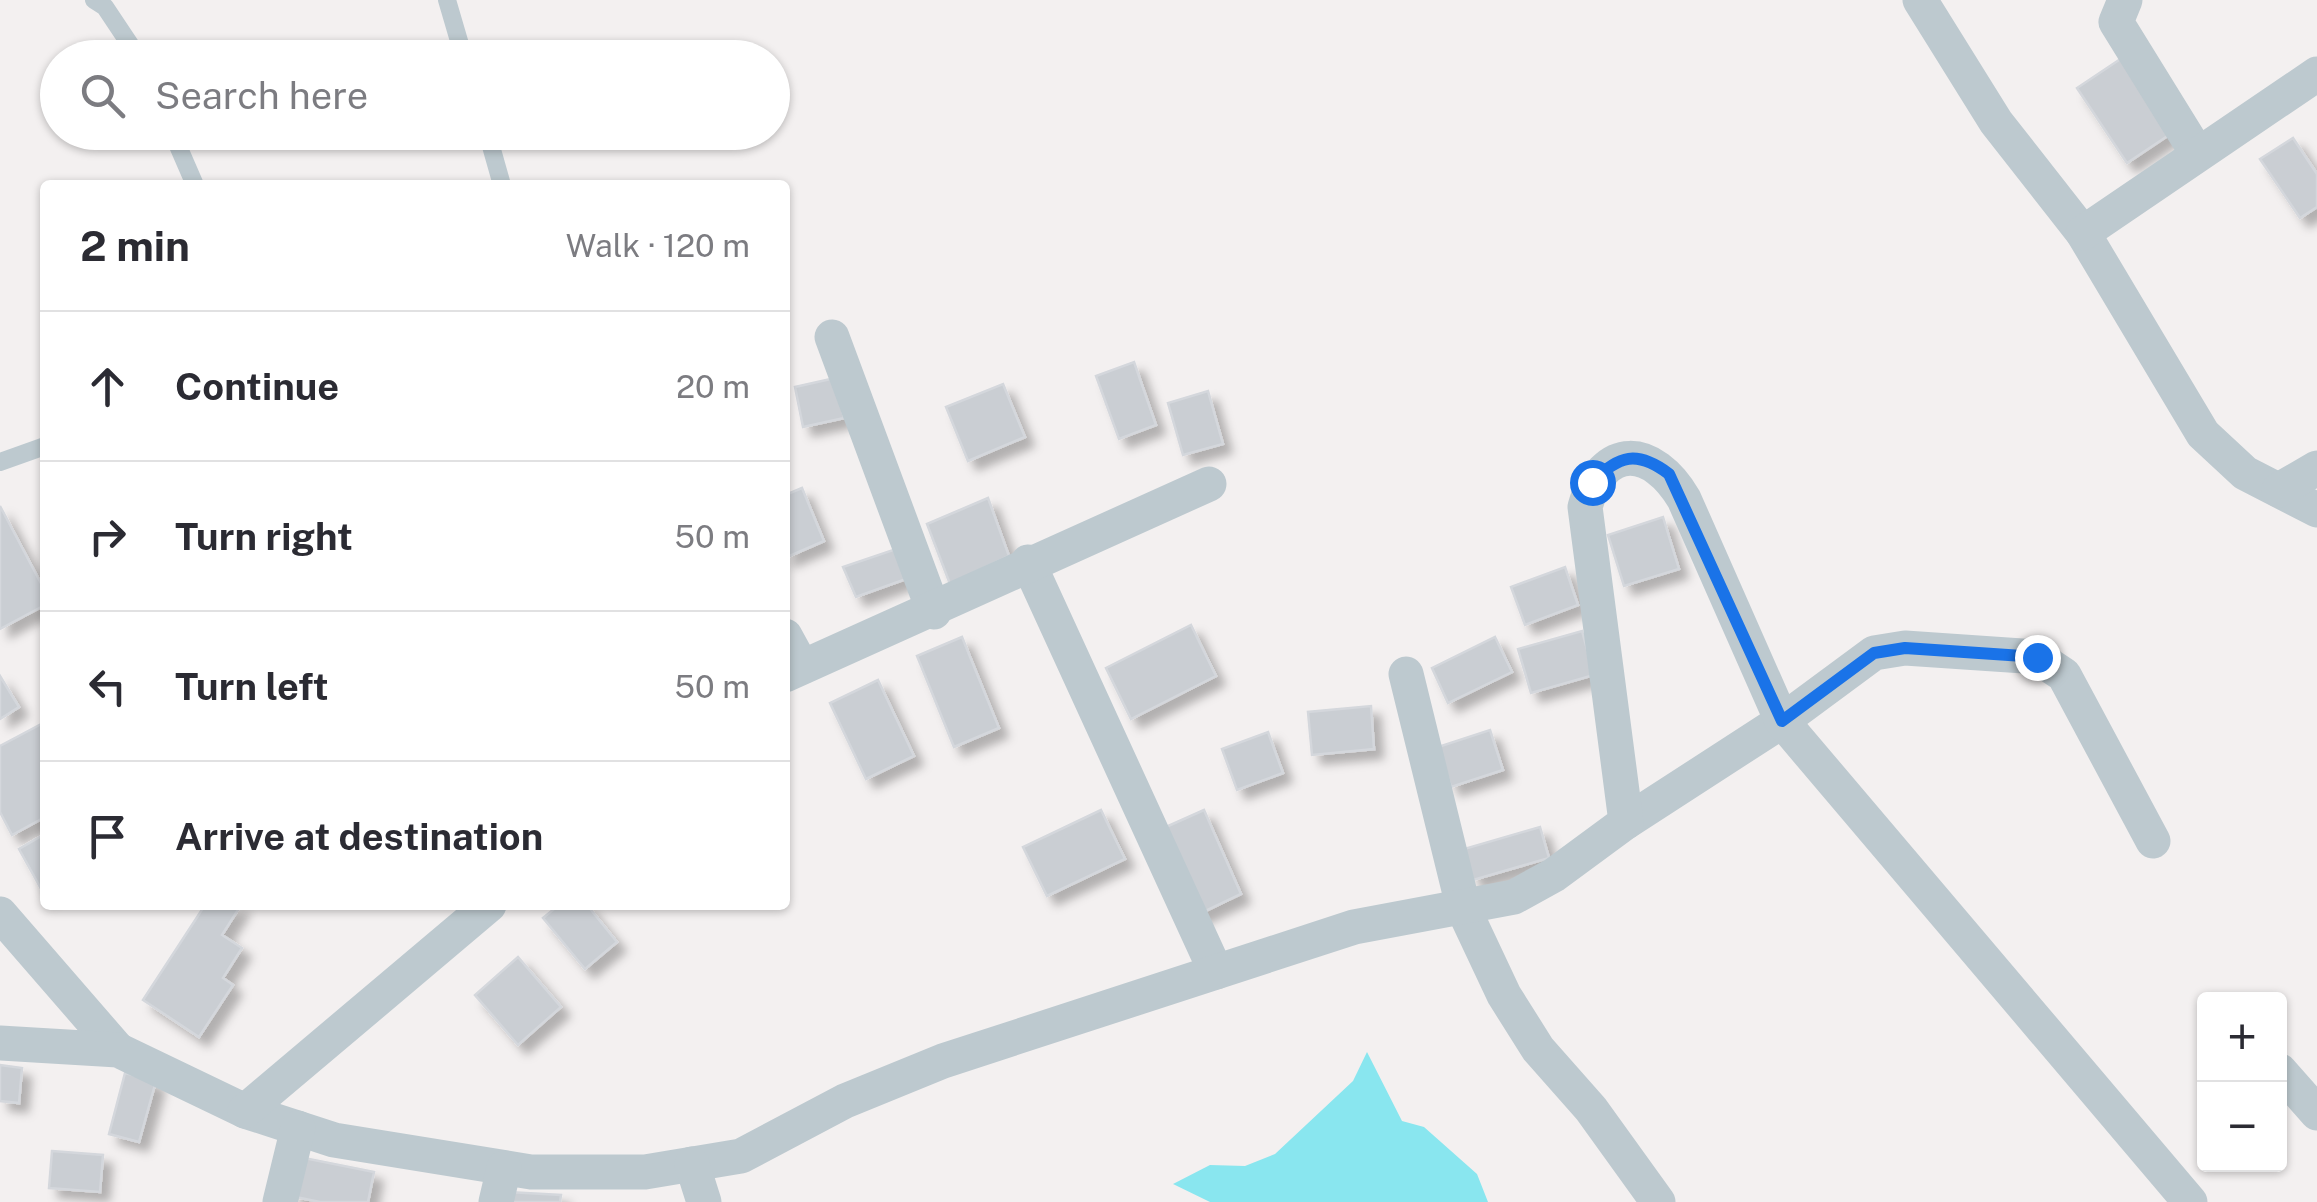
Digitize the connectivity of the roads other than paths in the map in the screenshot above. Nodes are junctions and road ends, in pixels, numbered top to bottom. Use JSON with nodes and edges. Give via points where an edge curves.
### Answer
{"nodes":[{"id":1,"x":94,"y":0,"type":"edge"},
{"id":2,"x":447,"y":0,"type":"edge"},
{"id":3,"x":1920,"y":0,"type":"edge"},
{"id":4,"x":2125,"y":0,"type":"edge"},
{"id":5,"x":127,"y":40,"type":"edge"},
{"id":6,"x":459,"y":40,"type":"edge"},
{"id":7,"x":2311,"y":90,"type":"edge"},
{"id":8,"x":180,"y":150,"type":"edge"},
{"id":9,"x":491,"y":150,"type":"edge"},
{"id":10,"x":2197,"y":153,"type":"junction"},
{"id":11,"x":193,"y":180,"type":"edge"},
{"id":12,"x":500,"y":180,"type":"edge"},
{"id":13,"x":2083,"y":233,"type":"junction"},
{"id":14,"x":832,"y":338,"type":"dead end"},
{"id":15,"x":40,"y":448,"type":"edge"},
{"id":16,"x":0,"y":462,"type":"edge"},
{"id":17,"x":2317,"y":468,"type":"edge"},
{"id":18,"x":1209,"y":484,"type":"dead end"},
{"id":19,"x":2278,"y":490,"type":"junction"},
{"id":20,"x":2317,"y":510,"type":"edge"},
{"id":21,"x":1028,"y":562,"type":"junction"},
{"id":22,"x":934,"y":612,"type":"junction"},
{"id":23,"x":791,"y":659,"type":"edge"},
{"id":24,"x":1406,"y":674,"type":"dead end"},
{"id":25,"x":1782,"y":721,"type":"junction"},
{"id":26,"x":1626,"y":822,"type":"junction"},
{"id":27,"x":2153,"y":841,"type":"dead end"},
{"id":28,"x":483,"y":910,"type":"edge"},
{"id":29,"x":1464,"y":910,"type":"junction"},
{"id":30,"x":0,"y":914,"type":"edge"},
{"id":31,"x":1216,"y":972,"type":"junction"},
{"id":32,"x":0,"y":1043,"type":"edge"},
{"id":33,"x":118,"y":1050,"type":"junction"},
{"id":34,"x":2287,"y":1079,"type":"edge"},
{"id":35,"x":245,"y":1111,"type":"junction"},
{"id":36,"x":2317,"y":1113,"type":"edge"},
{"id":37,"x":298,"y":1128,"type":"junction"},
{"id":38,"x":692,"y":1164,"type":"junction"},
{"id":39,"x":500,"y":1185,"type":"edge"},
{"id":40,"x":280,"y":1202,"type":"edge"},
{"id":41,"x":704,"y":1202,"type":"edge"},
{"id":42,"x":1658,"y":1202,"type":"edge"},
{"id":43,"x":2190,"y":1202,"type":"edge"}],
"edges":[{"from":1,"to":5,"type":"lane"},
{"from":2,"to":6,"type":"lane"},
{"from":3,"to":13,"type":"street","via":[[1996,122]]},
{"from":4,"to":10,"type":"street","via":[[2116,22]]},
{"from":7,"to":10,"type":"street"},
{"from":8,"to":11,"type":"lane"},
{"from":9,"to":12,"type":"lane"},
{"from":10,"to":13,"type":"street"},
{"from":13,"to":19,"type":"street","via":[[2203,434],[2245,473]]},
{"from":14,"to":22,"type":"street"},
{"from":15,"to":16,"type":"lane"},
{"from":17,"to":19,"type":"street"},
{"from":18,"to":21,"type":"street"},
{"from":19,"to":20,"type":"street"},
{"from":21,"to":22,"type":"street"},
{"from":21,"to":31,"type":"street"},
{"from":22,"to":23,"type":"street"},
{"from":24,"to":29,"type":"street"},
{"from":25,"to":26,"type":"street"},
{"from":25,"to":26,"type":"street","via":[[1669,474],[1650,459],[1608,466],[1592,482],[1585,507]]},
{"from":25,"to":27,"type":"street","via":[[1874,653],[1905,648],[2037,657],[2064,675]]},
{"from":25,"to":43,"type":"street"},
{"from":26,"to":29,"type":"street","via":[[1528,890]]},
{"from":28,"to":35,"type":"street"},
{"from":29,"to":31,"type":"street","via":[[1354,928]]},
{"from":29,"to":42,"type":"street","via":[[1538,1049]]},
{"from":30,"to":33,"type":"street"},
{"from":31,"to":38,"type":"street","via":[[943,1062],[845,1101],[741,1156]]},
{"from":32,"to":33,"type":"street"},
{"from":33,"to":35,"type":"street"},
{"from":34,"to":36,"type":"street"},
{"from":35,"to":37,"type":"street"},
{"from":37,"to":39,"type":"street"},
{"from":37,"to":40,"type":"street"},
{"from":38,"to":39,"type":"street"},
{"from":38,"to":41,"type":"street"}]}
